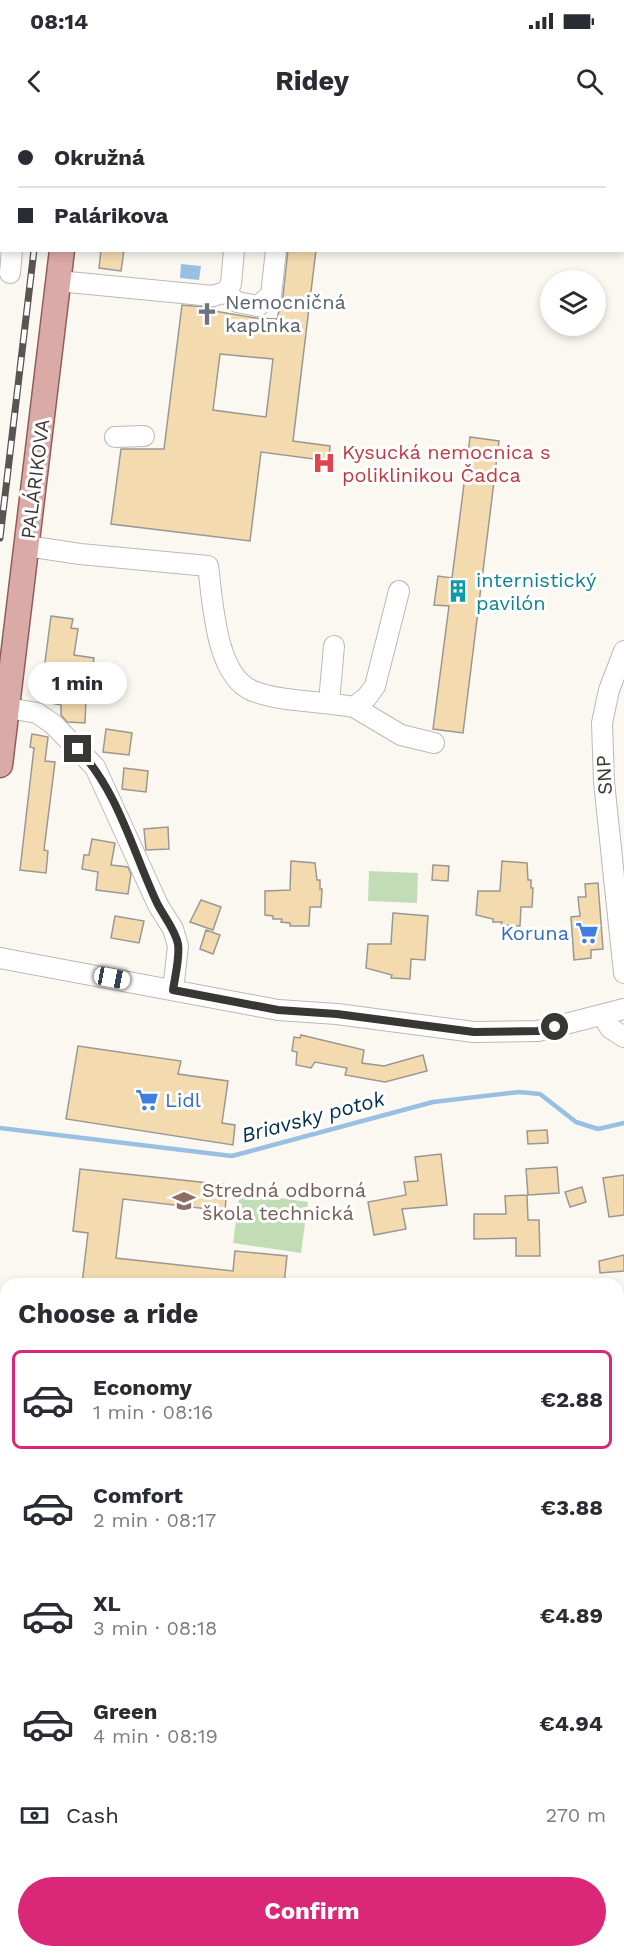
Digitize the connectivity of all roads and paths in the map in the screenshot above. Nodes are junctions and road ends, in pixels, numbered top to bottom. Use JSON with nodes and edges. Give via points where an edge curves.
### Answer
{"nodes":[{"id":1,"x":12,"y":252,"type":"edge"},
{"id":2,"x":62,"y":252,"type":"edge"},
{"id":3,"x":234,"y":252,"type":"edge"},
{"id":4,"x":276,"y":252,"type":"edge"},
{"id":5,"x":10,"y":273,"type":"dead end"},
{"id":6,"x":58,"y":281,"type":"junction"},
{"id":7,"x":225,"y":292,"type":"junction"},
{"id":8,"x":144,"y":436,"type":"dead end"},
{"id":9,"x":115,"y":437,"type":"dead end"},
{"id":10,"x":27,"y":546,"type":"junction"},
{"id":11,"x":399,"y":591,"type":"dead end"},
{"id":12,"x":334,"y":646,"type":"dead end"},
{"id":13,"x":624,"y":651,"type":"edge"},
{"id":14,"x":329,"y":702,"type":"junction"},
{"id":15,"x":354,"y":707,"type":"junction"},
{"id":16,"x":8,"y":708,"type":"junction"},
{"id":17,"x":434,"y":743,"type":"dead end"},
{"id":18,"x":0,"y":765,"type":"edge"},
{"id":19,"x":0,"y":958,"type":"edge"},
{"id":20,"x":624,"y":973,"type":"edge"},
{"id":21,"x":173,"y":990,"type":"junction"},
{"id":22,"x":624,"y":1009,"type":"edge"},
{"id":23,"x":603,"y":1016,"type":"junction"},
{"id":24,"x":624,"y":1037,"type":"edge"}],
"edges":[{"from":1,"to":5,"type":"street"},
{"from":2,"to":6,"type":"main road","name":"PALÁRIKOVA"},
{"from":3,"to":7,"type":"street","via":[[231,284]]},
{"from":4,"to":7,"type":"street","via":[[271,295],[266,301],[246,306]]},
{"from":6,"to":7,"type":"street","via":[[213,296]]},
{"from":6,"to":10,"type":"main road","name":"PALÁRIKOVA"},
{"from":8,"to":9,"type":"street"},
{"from":10,"to":14,"type":"street","via":[[208,566],[224,659],[238,683],[270,695]]},
{"from":10,"to":16,"type":"main road","name":"PALÁRIKOVA"},
{"from":11,"to":15,"type":"street","via":[[375,686]]},
{"from":12,"to":14,"type":"street"},
{"from":13,"to":20,"type":"street","name":"SNP","via":[[602,723],[603,782]]},
{"from":14,"to":15,"type":"street"},
{"from":15,"to":17,"type":"street","via":[[401,735]]},
{"from":16,"to":18,"type":"main road","name":"PALÁRIKOVA"},
{"from":16,"to":21,"type":"street","via":[[37,713],[95,767],[158,905],[173,929],[178,946]]},
{"from":19,"to":21,"type":"street"},
{"from":21,"to":23,"type":"street","via":[[278,1010],[474,1032],[538,1031]]},
{"from":22,"to":23,"type":"street"},
{"from":23,"to":24,"type":"street","via":[[610,1028]]}]}
